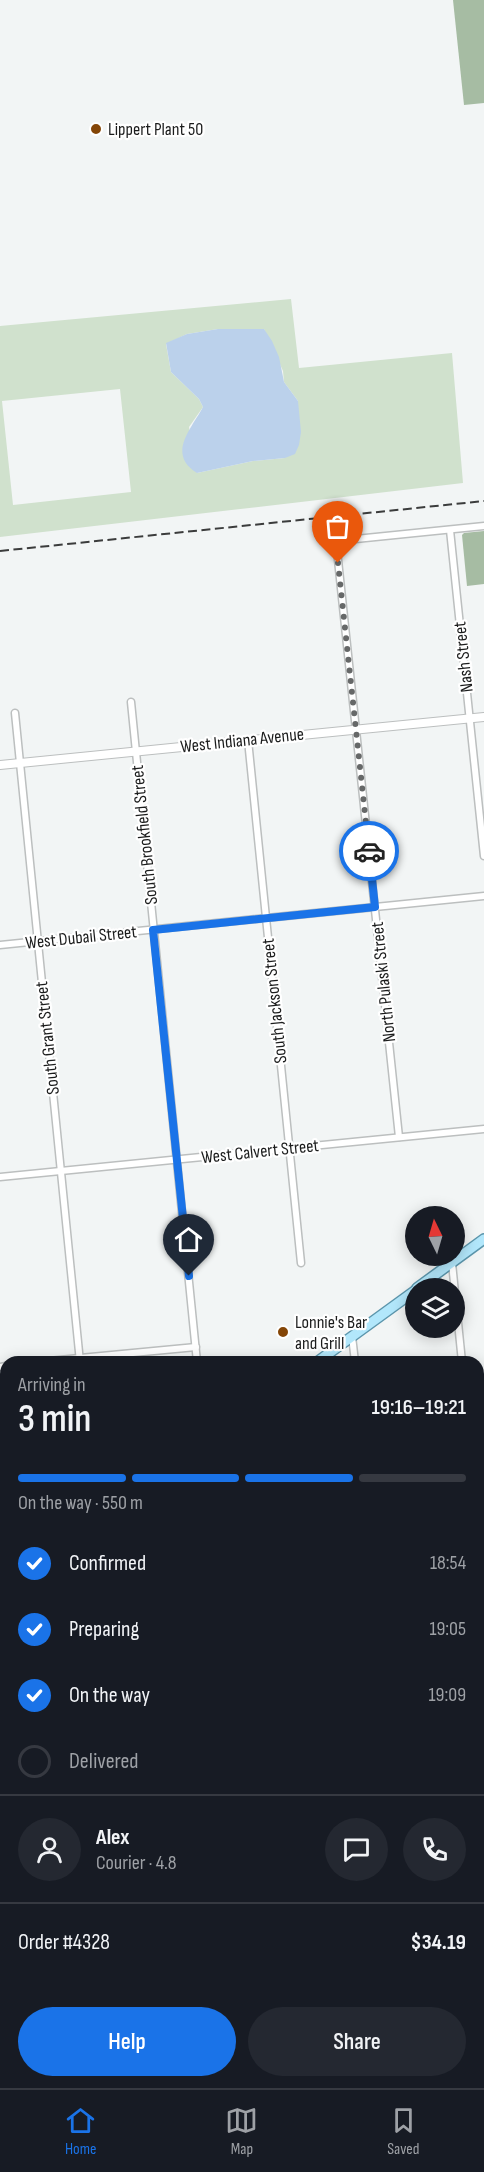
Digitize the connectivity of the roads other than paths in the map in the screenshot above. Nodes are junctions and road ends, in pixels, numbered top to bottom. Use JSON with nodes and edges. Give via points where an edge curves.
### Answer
{"nodes":[{"id":1,"x":484,"y":526,"type":"edge"},
{"id":2,"x":450,"y":530,"type":"junction"},
{"id":3,"x":131,"y":702,"type":"dead end"},
{"id":4,"x":15,"y":713,"type":"dead end"},
{"id":5,"x":484,"y":717,"type":"edge"},
{"id":6,"x":470,"y":718,"type":"junction"},
{"id":7,"x":357,"y":730,"type":"junction"},
{"id":8,"x":248,"y":740,"type":"junction"},
{"id":9,"x":135,"y":751,"type":"junction"},
{"id":10,"x":19,"y":764,"type":"junction"},
{"id":11,"x":0,"y":765,"type":"edge"},
{"id":12,"x":484,"y":856,"type":"edge"},
{"id":13,"x":484,"y":896,"type":"edge"},
{"id":14,"x":375,"y":907,"type":"junction"},
{"id":15,"x":266,"y":918,"type":"junction"},
{"id":16,"x":153,"y":930,"type":"junction"},
{"id":17,"x":37,"y":941,"type":"junction"},
{"id":18,"x":0,"y":945,"type":"edge"},
{"id":19,"x":484,"y":1129,"type":"edge"},
{"id":20,"x":399,"y":1137,"type":"junction"},
{"id":21,"x":290,"y":1149,"type":"junction"},
{"id":22,"x":176,"y":1160,"type":"junction"},
{"id":23,"x":60,"y":1171,"type":"junction"},
{"id":24,"x":0,"y":1178,"type":"edge"},
{"id":25,"x":484,"y":1239,"type":"edge"},
{"id":26,"x":465,"y":1253,"type":"edge"},
{"id":27,"x":301,"y":1263,"type":"dead end"},
{"id":28,"x":448,"y":1266,"type":"edge"},
{"id":29,"x":452,"y":1266,"type":"edge"},
{"id":30,"x":431,"y":1278,"type":"edge"},
{"id":31,"x":405,"y":1297,"type":"edge"},
{"id":32,"x":352,"y":1336,"type":"junction"},
{"id":33,"x":196,"y":1347,"type":"junction"},
{"id":34,"x":80,"y":1356,"type":"edge"},
{"id":35,"x":116,"y":1356,"type":"edge"},
{"id":36,"x":197,"y":1356,"type":"edge"},
{"id":37,"x":325,"y":1356,"type":"edge"},
{"id":38,"x":354,"y":1356,"type":"edge"},
{"id":39,"x":461,"y":1356,"type":"edge"}],
"edges":[{"from":1,"to":2,"type":"street"},
{"from":2,"to":6,"type":"street","name":"Nash Street"},
{"from":2,"to":7,"type":"street","name":"North Pulaski Street","via":[[336,541]]},
{"from":3,"to":9,"type":"street","name":"South Brookfield Street"},
{"from":4,"to":10,"type":"street","name":"South Grant Street"},
{"from":5,"to":6,"type":"street","name":"West Indiana Avenue"},
{"from":6,"to":7,"type":"street","name":"West Indiana Avenue"},
{"from":6,"to":12,"type":"street","name":"Nash Street"},
{"from":7,"to":8,"type":"street","name":"West Indiana Avenue"},
{"from":7,"to":14,"type":"street","name":"North Pulaski Street"},
{"from":8,"to":9,"type":"street","name":"West Indiana Avenue"},
{"from":8,"to":15,"type":"street","name":"South Jackson Street"},
{"from":9,"to":10,"type":"street","name":"West Indiana Avenue"},
{"from":9,"to":16,"type":"street","name":"South Brookfield Street"},
{"from":10,"to":11,"type":"street","name":"West Indiana Avenue"},
{"from":10,"to":17,"type":"street","name":"South Grant Street"},
{"from":13,"to":14,"type":"street","name":"West Dubail Street"},
{"from":14,"to":15,"type":"street","name":"West Dubail Street"},
{"from":14,"to":20,"type":"street","name":"North Pulaski Street"},
{"from":15,"to":16,"type":"street","name":"West Dubail Street"},
{"from":15,"to":21,"type":"street","name":"South Jackson Street"},
{"from":16,"to":17,"type":"street","name":"West Dubail Street"},
{"from":16,"to":22,"type":"street","name":"South Brookfield Street"},
{"from":17,"to":18,"type":"street","name":"West Dubail Street"},
{"from":17,"to":23,"type":"street","name":"South Grant Street"},
{"from":19,"to":20,"type":"street","name":"West Calvert Street"},
{"from":20,"to":21,"type":"street","name":"West Calvert Street"},
{"from":21,"to":22,"type":"street","name":"West Calvert Street"},
{"from":21,"to":27,"type":"street","name":"South Jackson Street"},
{"from":22,"to":23,"type":"street","name":"West Calvert Street"},
{"from":22,"to":33,"type":"street","name":"South Brookfield Street"},
{"from":23,"to":24,"type":"street","name":"West Calvert Street"},
{"from":23,"to":34,"type":"street","name":"South Grant Street"},
{"from":25,"to":26,"type":"main road"},
{"from":28,"to":30,"type":"main road"},
{"from":29,"to":39,"type":"street"},
{"from":31,"to":32,"type":"main road"},
{"from":32,"to":37,"type":"main road"},
{"from":32,"to":38,"type":"street"},
{"from":33,"to":35,"type":"street"},
{"from":33,"to":36,"type":"street","name":"South Brookfield Street"}]}
